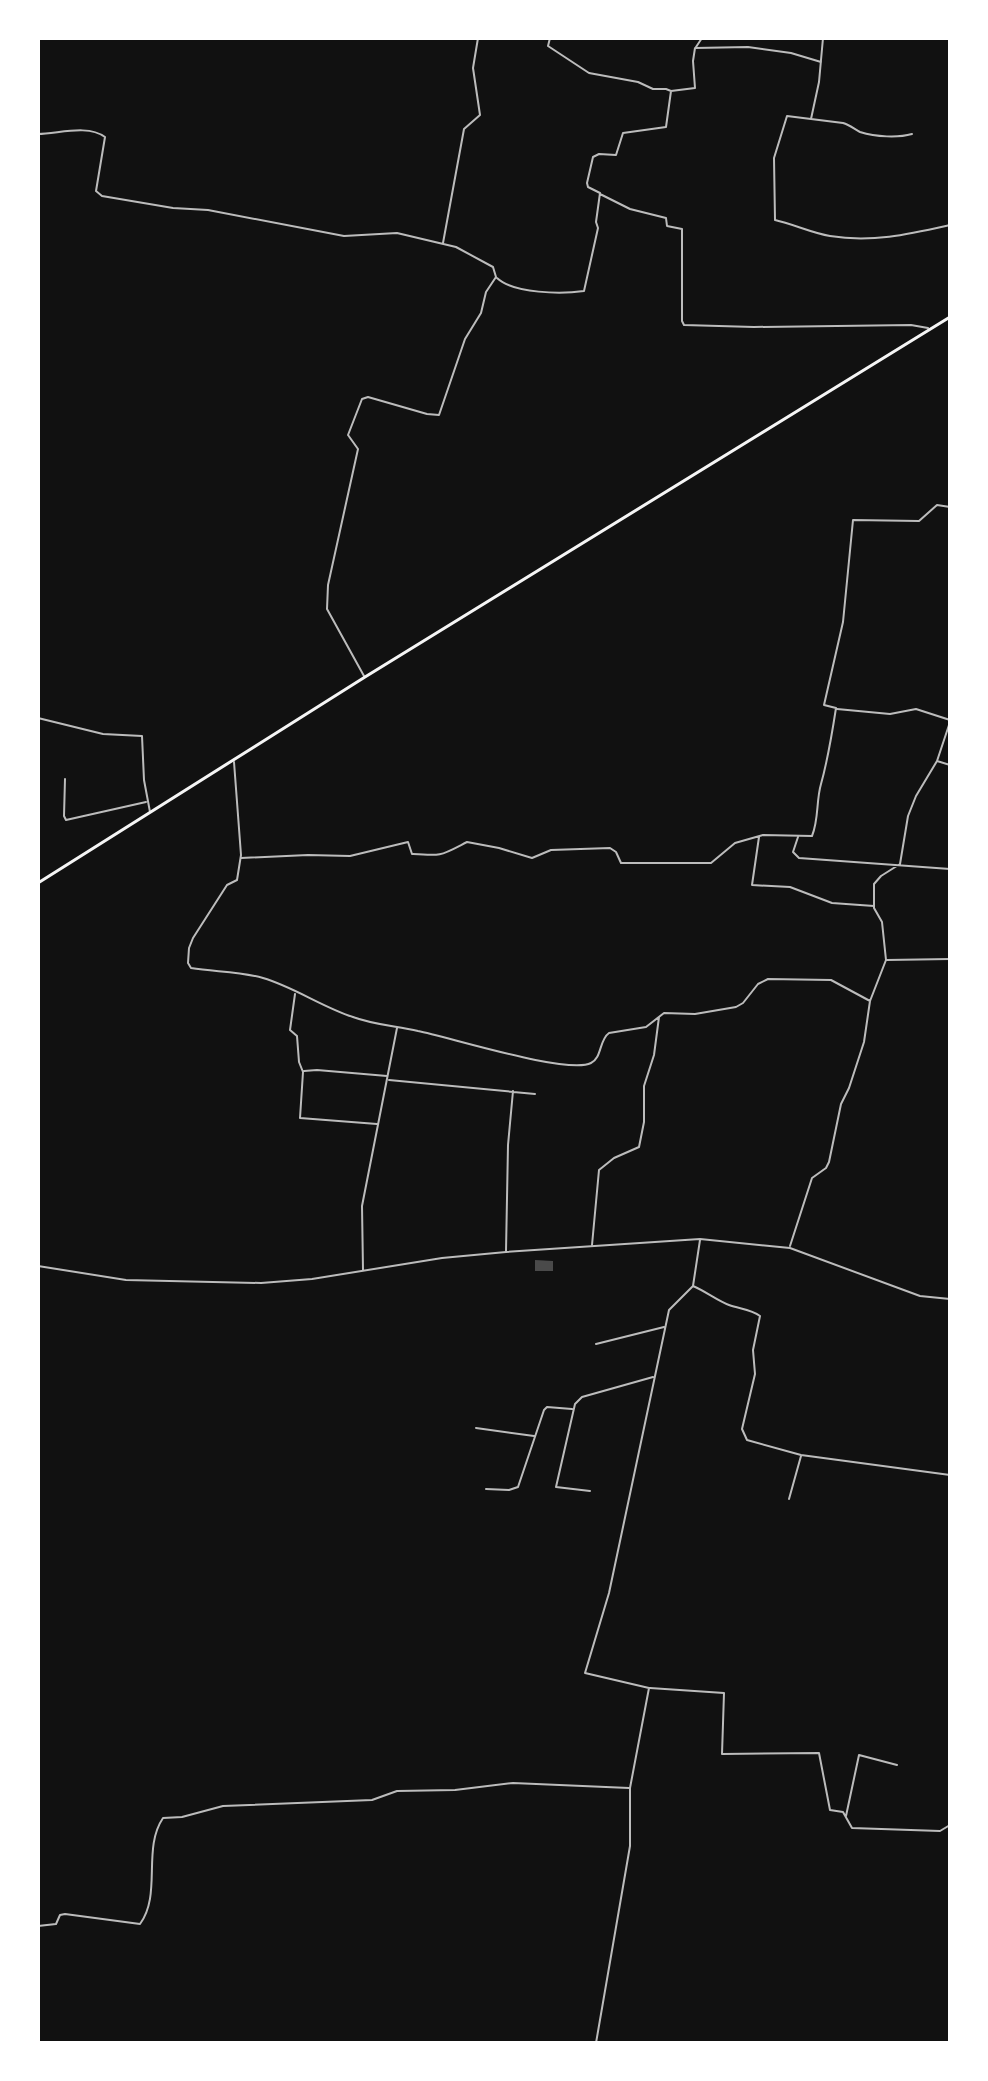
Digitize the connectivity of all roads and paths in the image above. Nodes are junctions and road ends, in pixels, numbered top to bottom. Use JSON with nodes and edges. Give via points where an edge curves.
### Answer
{"nodes":[{"id":1,"x":478,"y":38,"type":"edge"},
{"id":2,"x":550,"y":38,"type":"edge"},
{"id":3,"x":702,"y":38,"type":"edge"},
{"id":4,"x":823,"y":38,"type":"edge"},
{"id":5,"x":695,"y":48,"type":"junction"},
{"id":6,"x":821,"y":62,"type":"junction"},
{"id":7,"x":671,"y":91,"type":"junction"},
{"id":8,"x":811,"y":119,"type":"junction"},
{"id":9,"x":38,"y":134,"type":"edge"},
{"id":10,"x":912,"y":134,"type":"dead end"},
{"id":11,"x":600,"y":194,"type":"junction"},
{"id":12,"x":950,"y":225,"type":"edge"},
{"id":13,"x":443,"y":244,"type":"junction"},
{"id":14,"x":496,"y":277,"type":"junction"},
{"id":15,"x":950,"y":317,"type":"edge"},
{"id":16,"x":932,"y":329,"type":"junction"},
{"id":17,"x":950,"y":507,"type":"edge"},
{"id":18,"x":365,"y":677,"type":"junction"},
{"id":19,"x":836,"y":709,"type":"junction"},
{"id":20,"x":38,"y":718,"type":"edge"},
{"id":21,"x":950,"y":721,"type":"edge"},
{"id":22,"x":234,"y":761,"type":"junction"},
{"id":23,"x":937,"y":761,"type":"junction"},
{"id":24,"x":950,"y":765,"type":"edge"},
{"id":25,"x":65,"y":779,"type":"dead end"},
{"id":26,"x":148,"y":801,"type":"junction"},
{"id":27,"x":150,"y":814,"type":"junction"},
{"id":28,"x":798,"y":835,"type":"junction"},
{"id":29,"x":759,"y":836,"type":"junction"},
{"id":30,"x":241,"y":858,"type":"junction"},
{"id":31,"x":900,"y":864,"type":"junction"},
{"id":32,"x":950,"y":869,"type":"edge"},
{"id":33,"x":38,"y":883,"type":"edge"},
{"id":34,"x":874,"y":906,"type":"junction"},
{"id":35,"x":950,"y":959,"type":"edge"},
{"id":36,"x":886,"y":960,"type":"junction"},
{"id":37,"x":295,"y":992,"type":"junction"},
{"id":38,"x":870,"y":1001,"type":"junction"},
{"id":39,"x":659,"y":1015,"type":"junction"},
{"id":40,"x":397,"y":1027,"type":"junction"},
{"id":41,"x":304,"y":1071,"type":"dead end"},
{"id":42,"x":389,"y":1078,"type":"junction"},
{"id":43,"x":513,"y":1091,"type":"junction"},
{"id":44,"x":535,"y":1094,"type":"dead end"},
{"id":45,"x":378,"y":1124,"type":"junction"},
{"id":46,"x":700,"y":1239,"type":"junction"},
{"id":47,"x":592,"y":1245,"type":"junction"},
{"id":48,"x":790,"y":1248,"type":"junction"},
{"id":49,"x":506,"y":1252,"type":"junction"},
{"id":50,"x":38,"y":1266,"type":"edge"},
{"id":51,"x":363,"y":1271,"type":"junction"},
{"id":52,"x":693,"y":1286,"type":"junction"},
{"id":53,"x":950,"y":1299,"type":"edge"},
{"id":54,"x":665,"y":1326,"type":"junction"},
{"id":55,"x":596,"y":1344,"type":"dead end"},
{"id":56,"x":654,"y":1376,"type":"junction"},
{"id":57,"x":573,"y":1409,"type":"junction"},
{"id":58,"x":476,"y":1428,"type":"dead end"},
{"id":59,"x":535,"y":1436,"type":"junction"},
{"id":60,"x":801,"y":1455,"type":"junction"},
{"id":61,"x":950,"y":1475,"type":"edge"},
{"id":62,"x":486,"y":1489,"type":"dead end"},
{"id":63,"x":590,"y":1491,"type":"dead end"},
{"id":64,"x":789,"y":1499,"type":"dead end"},
{"id":65,"x":649,"y":1688,"type":"junction"},
{"id":66,"x":897,"y":1765,"type":"dead end"},
{"id":67,"x":630,"y":1788,"type":"junction"},
{"id":68,"x":846,"y":1817,"type":"junction"},
{"id":69,"x":950,"y":1825,"type":"edge"},
{"id":70,"x":38,"y":1926,"type":"edge"},
{"id":71,"x":596,"y":2043,"type":"edge"}],
"edges":[{"from":1,"to":13,"type":"street","via":[[473,68],[480,115],[464,129]]},
{"from":2,"to":7,"type":"street","via":[[548,46],[589,73]]},
{"from":3,"to":5,"type":"street"},
{"from":4,"to":6,"type":"street"},
{"from":5,"to":6,"type":"street","via":[[748,47]]},
{"from":5,"to":7,"type":"street","via":[[695,88]]},
{"from":6,"to":8,"type":"street"},
{"from":7,"to":11,"type":"street","via":[[666,127],[623,133],[616,155],[593,157],[587,183]]},
{"from":8,"to":10,"type":"street","via":[[886,137]]},
{"from":8,"to":12,"type":"street","via":[[787,116],[784,123],[774,158],[775,220],[828,236],[869,239]]},
{"from":9,"to":13,"type":"street","via":[[70,131],[105,137],[96,191],[102,196],[344,236],[397,233]]},
{"from":11,"to":14,"type":"street","via":[[584,291],[520,289]]},
{"from":11,"to":16,"type":"street","via":[[682,229],[684,325]]},
{"from":13,"to":14,"type":"street","via":[[493,267]]},
{"from":14,"to":18,"type":"street","via":[[465,339],[439,415],[368,397],[362,399],[348,435],[358,449],[327,609]]},
{"from":15,"to":16,"type":"main road"},
{"from":16,"to":18,"type":"main road"},
{"from":17,"to":19,"type":"street","via":[[937,505],[919,521],[853,520],[843,622],[824,705]]},
{"from":18,"to":22,"type":"main road"},
{"from":19,"to":21,"type":"street","via":[[890,714],[916,709]]},
{"from":19,"to":28,"type":"street","via":[[816,827],[812,836]]},
{"from":20,"to":26,"type":"street","via":[[103,734],[142,736]]},
{"from":21,"to":23,"type":"street"},
{"from":22,"to":27,"type":"main road"},
{"from":22,"to":30,"type":"street"},
{"from":23,"to":24,"type":"street"},
{"from":23,"to":31,"type":"street","via":[[908,816]]},
{"from":25,"to":26,"type":"street","via":[[66,820]]},
{"from":26,"to":27,"type":"street"},
{"from":27,"to":33,"type":"main road"},
{"from":28,"to":29,"type":"street"},
{"from":28,"to":31,"type":"street","via":[[793,852],[799,858]]},
{"from":29,"to":30,"type":"street","via":[[735,843],[711,863],[621,863],[610,848],[551,850],[532,858],[467,842],[436,856],[412,854],[408,842],[350,856]]},
{"from":29,"to":34,"type":"street","via":[[752,885],[790,887],[832,903]]},
{"from":30,"to":37,"type":"street","via":[[237,880],[227,885],[193,938],[188,963],[191,968],[265,979]]},
{"from":31,"to":32,"type":"street"},
{"from":31,"to":34,"type":"street","via":[[877,879]]},
{"from":34,"to":36,"type":"street","via":[[882,922]]},
{"from":35,"to":36,"type":"street"},
{"from":36,"to":38,"type":"street"},
{"from":37,"to":40,"type":"street","via":[[357,1019]]},
{"from":37,"to":45,"type":"street","via":[[290,1030],[297,1036],[303,1072],[300,1118]]},
{"from":38,"to":39,"type":"street","via":[[831,980],[780,978],[758,984],[736,1007]]},
{"from":38,"to":48,"type":"street","via":[[864,1042],[841,1104],[829,1162],[812,1178]]},
{"from":39,"to":40,"type":"street","via":[[646,1027],[604,1035],[596,1059],[578,1065]]},
{"from":39,"to":47,"type":"street","via":[[644,1086],[639,1147],[599,1170]]},
{"from":40,"to":42,"type":"street"},
{"from":41,"to":42,"type":"street"},
{"from":42,"to":43,"type":"street"},
{"from":42,"to":45,"type":"street"},
{"from":43,"to":44,"type":"street"},
{"from":43,"to":49,"type":"street"},
{"from":45,"to":51,"type":"street","via":[[362,1206]]},
{"from":46,"to":47,"type":"street"},
{"from":46,"to":48,"type":"street"},
{"from":46,"to":52,"type":"street"},
{"from":47,"to":49,"type":"street"},
{"from":48,"to":53,"type":"street","via":[[920,1296]]},
{"from":49,"to":51,"type":"street"},
{"from":50,"to":51,"type":"street","via":[[126,1280],[231,1283]]},
{"from":52,"to":54,"type":"street","via":[[669,1310]]},
{"from":52,"to":60,"type":"street","via":[[760,1316],[744,1436]]},
{"from":54,"to":55,"type":"street"},
{"from":54,"to":56,"type":"street"},
{"from":56,"to":57,"type":"street","via":[[582,1397]]},
{"from":56,"to":65,"type":"street","via":[[609,1593],[585,1673]]},
{"from":57,"to":59,"type":"street","via":[[545,1408]]},
{"from":57,"to":63,"type":"street","via":[[556,1487]]},
{"from":58,"to":59,"type":"street"},
{"from":59,"to":62,"type":"street","via":[[518,1487]]},
{"from":60,"to":61,"type":"street"},
{"from":60,"to":64,"type":"street"},
{"from":65,"to":67,"type":"street"},
{"from":65,"to":68,"type":"street","via":[[724,1693],[722,1754],[819,1753],[830,1810]]},
{"from":66,"to":68,"type":"street","via":[[859,1755]]},
{"from":67,"to":70,"type":"street","via":[[513,1783],[397,1791],[372,1800],[223,1806],[163,1818],[140,1924],[65,1914],[56,1924]]},
{"from":67,"to":71,"type":"street","via":[[630,1846]]},
{"from":68,"to":69,"type":"street","via":[[852,1828],[940,1831]]}]}
